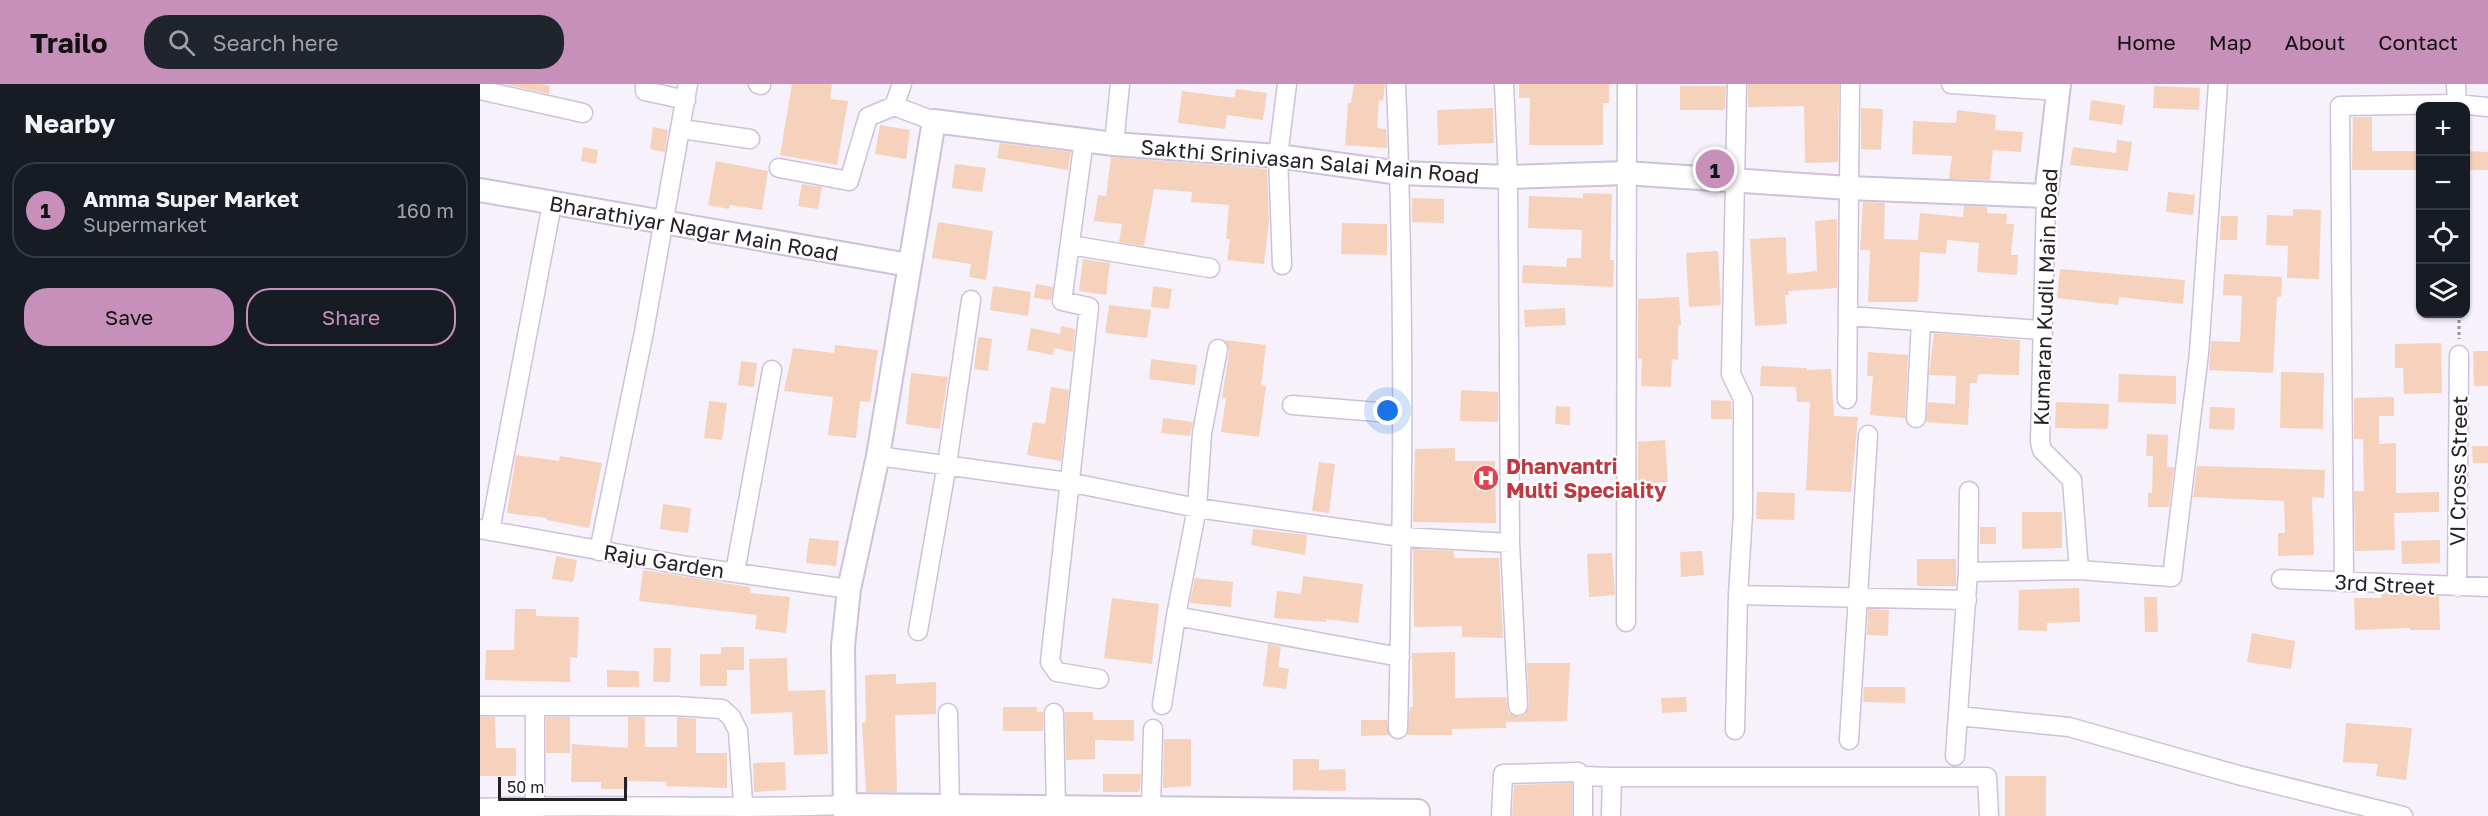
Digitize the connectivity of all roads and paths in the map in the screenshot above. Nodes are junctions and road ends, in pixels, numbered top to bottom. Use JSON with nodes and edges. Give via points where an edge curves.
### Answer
{"nodes":[{"id":1,"x":645,"y":84,"type":"edge"},
{"id":2,"x":902,"y":84,"type":"edge"},
{"id":3,"x":1120,"y":84,"type":"edge"},
{"id":4,"x":1287,"y":84,"type":"edge"},
{"id":5,"x":1396,"y":84,"type":"edge"},
{"id":6,"x":1504,"y":84,"type":"edge"},
{"id":7,"x":1627,"y":84,"type":"edge"},
{"id":8,"x":1737,"y":84,"type":"edge"},
{"id":9,"x":1850,"y":84,"type":"edge"},
{"id":10,"x":1952,"y":84,"type":"edge"},
{"id":11,"x":2218,"y":84,"type":"edge"},
{"id":12,"x":2456,"y":84,"type":"edge"},
{"id":13,"x":2059,"y":88,"type":"edge"},
{"id":14,"x":480,"y":90,"type":"edge"},
{"id":15,"x":687,"y":92,"type":"edge"},
{"id":16,"x":2457,"y":102,"type":"edge"},
{"id":17,"x":2416,"y":105,"type":"edge"},
{"id":18,"x":2470,"y":105,"type":"edge"},
{"id":19,"x":894,"y":106,"type":"junction"},
{"id":20,"x":2488,"y":107,"type":"edge"},
{"id":21,"x":583,"y":113,"type":"dead end"},
{"id":22,"x":934,"y":121,"type":"junction"},
{"id":23,"x":682,"y":129,"type":"junction"},
{"id":24,"x":750,"y":139,"type":"dead end"},
{"id":25,"x":1084,"y":140,"type":"junction"},
{"id":26,"x":1114,"y":144,"type":"junction"},
{"id":27,"x":1278,"y":156,"type":"junction"},
{"id":28,"x":779,"y":168,"type":"dead end"},
{"id":29,"x":1400,"y":173,"type":"junction"},
{"id":30,"x":1625,"y":173,"type":"junction"},
{"id":31,"x":1508,"y":177,"type":"junction"},
{"id":32,"x":1736,"y":180,"type":"junction"},
{"id":33,"x":1849,"y":188,"type":"junction"},
{"id":34,"x":480,"y":190,"type":"edge"},
{"id":35,"x":2046,"y":196,"type":"junction"},
{"id":36,"x":552,"y":204,"type":"junction"},
{"id":37,"x":664,"y":223,"type":"junction"},
{"id":38,"x":1070,"y":244,"type":"junction"},
{"id":39,"x":909,"y":265,"type":"junction"},
{"id":40,"x":1282,"y":265,"type":"dead end"},
{"id":41,"x":1210,"y":268,"type":"dead end"},
{"id":42,"x":971,"y":300,"type":"dead end"},
{"id":43,"x":1849,"y":316,"type":"junction"},
{"id":44,"x":2458,"y":318,"type":"edge"},
{"id":45,"x":1921,"y":321,"type":"junction"},
{"id":46,"x":2041,"y":330,"type":"junction"},
{"id":47,"x":1218,"y":349,"type":"dead end"},
{"id":48,"x":2459,"y":355,"type":"joint"},
{"id":49,"x":772,"y":370,"type":"dead end"},
{"id":50,"x":1847,"y":399,"type":"dead end"},
{"id":51,"x":1292,"y":405,"type":"dead end"},
{"id":52,"x":1402,"y":414,"type":"junction"},
{"id":53,"x":1916,"y":418,"type":"dead end"},
{"id":54,"x":1869,"y":435,"type":"dead end"},
{"id":55,"x":878,"y":456,"type":"junction"},
{"id":56,"x":947,"y":464,"type":"junction"},
{"id":57,"x":1068,"y":482,"type":"junction"},
{"id":58,"x":1970,"y":491,"type":"dead end"},
{"id":59,"x":1197,"y":508,"type":"junction"},
{"id":60,"x":485,"y":530,"type":"edge"},
{"id":61,"x":1402,"y":537,"type":"junction"},
{"id":62,"x":1510,"y":543,"type":"junction"},
{"id":63,"x":599,"y":550,"type":"junction"},
{"id":64,"x":2079,"y":570,"type":"junction"},
{"id":65,"x":735,"y":572,"type":"junction"},
{"id":66,"x":1968,"y":572,"type":"junction"},
{"id":67,"x":2281,"y":579,"type":"dead end"},
{"id":68,"x":2344,"y":582,"type":"junction"},
{"id":69,"x":2457,"y":587,"type":"junction"},
{"id":70,"x":2488,"y":587,"type":"edge"},
{"id":71,"x":849,"y":589,"type":"junction"},
{"id":72,"x":1738,"y":595,"type":"junction"},
{"id":73,"x":1857,"y":598,"type":"junction"},
{"id":74,"x":1967,"y":600,"type":"junction"},
{"id":75,"x":1176,"y":616,"type":"junction"},
{"id":76,"x":1626,"y":622,"type":"dead end"},
{"id":77,"x":918,"y":631,"type":"dead end"},
{"id":78,"x":1400,"y":657,"type":"junction"},
{"id":79,"x":1099,"y":679,"type":"dead end"},
{"id":80,"x":1162,"y":705,"type":"dead end"},
{"id":81,"x":480,"y":706,"type":"edge"},
{"id":82,"x":535,"y":706,"type":"junction"},
{"id":83,"x":1518,"y":706,"type":"dead end"},
{"id":84,"x":948,"y":713,"type":"dead end"},
{"id":85,"x":1054,"y":713,"type":"dead end"},
{"id":86,"x":1958,"y":717,"type":"junction"},
{"id":87,"x":1153,"y":729,"type":"dead end"},
{"id":88,"x":1398,"y":729,"type":"dead end"},
{"id":89,"x":1735,"y":730,"type":"dead end"},
{"id":90,"x":1849,"y":740,"type":"dead end"},
{"id":91,"x":1955,"y":756,"type":"dead end"},
{"id":92,"x":1583,"y":776,"type":"junction"},
{"id":93,"x":1612,"y":777,"type":"junction"},
{"id":94,"x":480,"y":808,"type":"edge"},
{"id":95,"x":1056,"y":809,"type":"junction"},
{"id":96,"x":1151,"y":809,"type":"junction"},
{"id":97,"x":535,"y":811,"type":"edge"},
{"id":98,"x":845,"y":811,"type":"edge"},
{"id":99,"x":955,"y":811,"type":"edge"},
{"id":100,"x":744,"y":813,"type":"edge"},
{"id":101,"x":1418,"y":816,"type":"edge"},
{"id":102,"x":1501,"y":816,"type":"edge"},
{"id":103,"x":1583,"y":816,"type":"edge"},
{"id":104,"x":1611,"y":816,"type":"edge"},
{"id":105,"x":1989,"y":816,"type":"edge"},
{"id":106,"x":2403,"y":816,"type":"edge"}],
"edges":[{"from":1,"to":15,"type":"street","via":[[645,91]]},
{"from":2,"to":19,"type":"street"},
{"from":3,"to":26,"type":"street"},
{"from":4,"to":27,"type":"street"},
{"from":5,"to":29,"type":"street"},
{"from":6,"to":31,"type":"street"},
{"from":7,"to":30,"type":"street"},
{"from":8,"to":32,"type":"street"},
{"from":9,"to":33,"type":"street"},
{"from":10,"to":13,"type":"street"},
{"from":11,"to":64,"type":"street","via":[[2199,353],[2172,577]]},
{"from":12,"to":16,"type":"street"},
{"from":13,"to":35,"type":"street","name":"Kumaran Kudil Main Road"},
{"from":14,"to":21,"type":"street"},
{"from":15,"to":23,"type":"street"},
{"from":17,"to":68,"type":"street","via":[[2340,106]]},
{"from":18,"to":20,"type":"street"},
{"from":19,"to":22,"type":"street"},
{"from":19,"to":28,"type":"street","via":[[867,117],[849,181]]},
{"from":22,"to":25,"type":"street","name":"Sakthi Srinivasan Salai Main Road"},
{"from":22,"to":39,"type":"street"},
{"from":23,"to":24,"type":"street"},
{"from":23,"to":37,"type":"street"},
{"from":25,"to":26,"type":"street","name":"Sakthi Srinivasan Salai Main Road"},
{"from":25,"to":38,"type":"street"},
{"from":26,"to":27,"type":"street","name":"Sakthi Srinivasan Salai Main Road"},
{"from":27,"to":29,"type":"street","name":"Sakthi Srinivasan Salai Main Road"},
{"from":27,"to":40,"type":"street"},
{"from":29,"to":31,"type":"street","name":"Sakthi Srinivasan Salai Main Road"},
{"from":29,"to":52,"type":"street"},
{"from":30,"to":31,"type":"street","name":"Sakthi Srinivasan Salai Main Road"},
{"from":30,"to":32,"type":"street","name":"Sakthi Srinivasan Salai Main Road"},
{"from":30,"to":76,"type":"street"},
{"from":31,"to":62,"type":"street"},
{"from":32,"to":33,"type":"street","name":"Sakthi Srinivasan Salai Main Road"},
{"from":32,"to":72,"type":"street","via":[[1731,375],[1743,399]]},
{"from":33,"to":35,"type":"street","name":"Sakthi Srinivasan Salai Main Road"},
{"from":33,"to":43,"type":"street"},
{"from":34,"to":36,"type":"street","name":"Bharathiyar Nagar Main Road"},
{"from":35,"to":46,"type":"street","name":"Kumaran Kudil Main Road"},
{"from":36,"to":37,"type":"street","name":"Bharathiyar Nagar Main Road"},
{"from":36,"to":60,"type":"street"},
{"from":37,"to":39,"type":"street","name":"Bharathiyar Nagar Main Road"},
{"from":37,"to":63,"type":"street"},
{"from":38,"to":41,"type":"street"},
{"from":38,"to":57,"type":"street","via":[[1062,301],[1089,307]]},
{"from":39,"to":55,"type":"street"},
{"from":42,"to":56,"type":"street"},
{"from":43,"to":45,"type":"street"},
{"from":43,"to":50,"type":"street"},
{"from":44,"to":48,"type":"path"},
{"from":45,"to":46,"type":"street"},
{"from":45,"to":53,"type":"street"},
{"from":46,"to":64,"type":"street","name":"Kumaran Kudil Main Road","via":[[2040,442],[2042,450],[2072,480]]},
{"from":47,"to":59,"type":"street","via":[[1202,433]]},
{"from":48,"to":69,"type":"street","name":"VI Cross Street"},
{"from":49,"to":65,"type":"street"},
{"from":51,"to":52,"type":"street"},
{"from":52,"to":61,"type":"street"},
{"from":54,"to":73,"type":"street"},
{"from":55,"to":56,"type":"street"},
{"from":55,"to":71,"type":"street"},
{"from":56,"to":57,"type":"street"},
{"from":56,"to":77,"type":"street"},
{"from":57,"to":59,"type":"street"},
{"from":57,"to":79,"type":"street","via":[[1050,662],[1057,672]]},
{"from":58,"to":66,"type":"street"},
{"from":59,"to":61,"type":"street"},
{"from":59,"to":75,"type":"street"},
{"from":60,"to":63,"type":"street","name":"Raju Garden"},
{"from":61,"to":62,"type":"street"},
{"from":61,"to":78,"type":"street"},
{"from":62,"to":83,"type":"street"},
{"from":63,"to":65,"type":"street","name":"Raju Garden"},
{"from":64,"to":66,"type":"street"},
{"from":65,"to":71,"type":"street","name":"Raju Garden"},
{"from":66,"to":74,"type":"street"},
{"from":67,"to":68,"type":"street","name":"3rd Street"},
{"from":68,"to":69,"type":"street","name":"3rd Street"},
{"from":69,"to":70,"type":"street","name":"3rd Street"},
{"from":71,"to":98,"type":"street","via":[[843,646]]},
{"from":72,"to":73,"type":"street"},
{"from":72,"to":89,"type":"street"},
{"from":73,"to":74,"type":"street"},
{"from":73,"to":90,"type":"street"},
{"from":74,"to":86,"type":"street"},
{"from":75,"to":78,"type":"street"},
{"from":75,"to":80,"type":"street"},
{"from":78,"to":88,"type":"street"},
{"from":81,"to":82,"type":"street"},
{"from":82,"to":97,"type":"street"},
{"from":82,"to":100,"type":"street","via":[[722,710],[738,731]]},
{"from":84,"to":99,"type":"street"},
{"from":85,"to":95,"type":"street"},
{"from":86,"to":91,"type":"street"},
{"from":86,"to":106,"type":"street","via":[[2069,727]]},
{"from":87,"to":96,"type":"street"},
{"from":92,"to":93,"type":"street"},
{"from":92,"to":102,"type":"street","via":[[1578,772],[1503,774]]},
{"from":92,"to":103,"type":"street"},
{"from":93,"to":104,"type":"street"},
{"from":93,"to":105,"type":"street","via":[[1987,777]]},
{"from":94,"to":97,"type":"street"},
{"from":95,"to":96,"type":"street"},
{"from":95,"to":99,"type":"street"},
{"from":96,"to":101,"type":"street","via":[[1418,811]]},
{"from":97,"to":100,"type":"street"},
{"from":98,"to":99,"type":"street"},
{"from":98,"to":100,"type":"street"}]}
